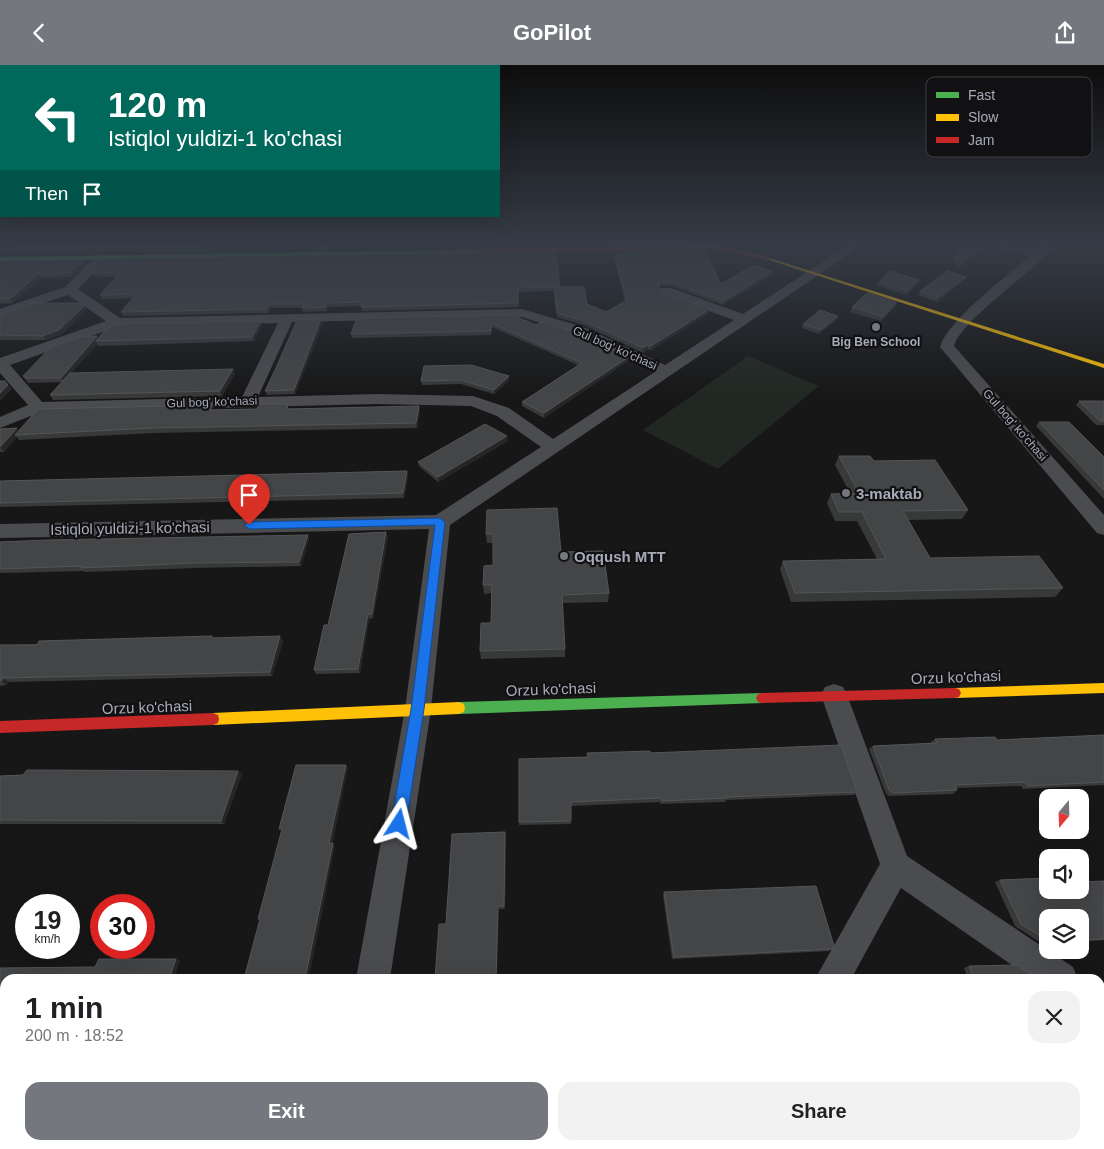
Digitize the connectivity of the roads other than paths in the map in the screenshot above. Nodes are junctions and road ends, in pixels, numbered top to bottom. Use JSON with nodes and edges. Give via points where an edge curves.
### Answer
{"nodes":[{"id":1,"x":56,"y":295,"type":"edge"},
{"id":2,"x":77,"y":295,"type":"edge"},
{"id":3,"x":676,"y":295,"type":"edge"},
{"id":4,"x":782,"y":295,"type":"edge"},
{"id":5,"x":880,"y":295,"type":"edge"},
{"id":6,"x":994,"y":295,"type":"edge"},
{"id":7,"x":0,"y":313,"type":"edge"},
{"id":8,"x":287,"y":319,"type":"junction"},
{"id":9,"x":744,"y":319,"type":"junction"},
{"id":10,"x":965,"y":321,"type":"junction"},
{"id":11,"x":117,"y":323,"type":"junction"},
{"id":12,"x":0,"y":363,"type":"edge"},
{"id":13,"x":1104,"y":366,"type":"edge"},
{"id":14,"x":666,"y":371,"type":"junction"},
{"id":15,"x":248,"y":401,"type":"junction"},
{"id":16,"x":38,"y":407,"type":"junction"},
{"id":17,"x":0,"y":423,"type":"edge"},
{"id":18,"x":553,"y":447,"type":"junction"},
{"id":19,"x":440,"y":522,"type":"junction"},
{"id":20,"x":1104,"y":528,"type":"edge"},
{"id":21,"x":0,"y":531,"type":"edge"},
{"id":22,"x":1104,"y":688,"type":"edge"},
{"id":23,"x":834,"y":695,"type":"junction"},
{"id":24,"x":418,"y":709,"type":"junction"},
{"id":25,"x":0,"y":727,"type":"edge"},
{"id":26,"x":896,"y":866,"type":"junction"},
{"id":27,"x":374,"y":974,"type":"edge"},
{"id":28,"x":835,"y":974,"type":"edge"},
{"id":29,"x":1054,"y":974,"type":"edge"}],
"edges":[{"from":1,"to":7,"type":"street"},
{"from":2,"to":11,"type":"street"},
{"from":3,"to":9,"type":"street"},
{"from":4,"to":9,"type":"street","name":"Gul bog' ko'chasi"},
{"from":5,"to":10,"type":"street"},
{"from":6,"to":10,"type":"street"},
{"from":8,"to":11,"type":"street","name":"Gul bog' ko'chasi"},
{"from":8,"to":14,"type":"street","name":"Gul bog' ko'chasi","via":[[522,313],[544,317],[577,330]]},
{"from":8,"to":15,"type":"street"},
{"from":9,"to":14,"type":"street","name":"Gul bog' ko'chasi"},
{"from":10,"to":13,"type":"street"},
{"from":10,"to":20,"type":"street","name":"Gul bog' ko'chasi","via":[[949,339],[947,347]]},
{"from":11,"to":12,"type":"street","name":"Gul bog' ko'chasi"},
{"from":12,"to":16,"type":"street"},
{"from":14,"to":18,"type":"street","name":"Gul bog' ko'chasi"},
{"from":15,"to":16,"type":"street","name":"Gul bog' ko'chasi"},
{"from":15,"to":18,"type":"street","name":"Gul bog' ko'chasi","via":[[473,401],[503,412]]},
{"from":16,"to":17,"type":"street"},
{"from":18,"to":19,"type":"street","name":"Gul bog' ko'chasi"},
{"from":19,"to":21,"type":"street","name":"Istiqlol yuldizi-1 ko'chasi"},
{"from":19,"to":24,"type":"street"},
{"from":22,"to":23,"type":"street","name":"Orzu ko'chasi"},
{"from":23,"to":24,"type":"street","name":"Orzu ko'chasi"},
{"from":23,"to":26,"type":"street"},
{"from":24,"to":25,"type":"street","name":"Orzu ko'chasi","via":[[338,715]]},
{"from":24,"to":27,"type":"street"},
{"from":26,"to":28,"type":"street"},
{"from":26,"to":29,"type":"street"}]}
